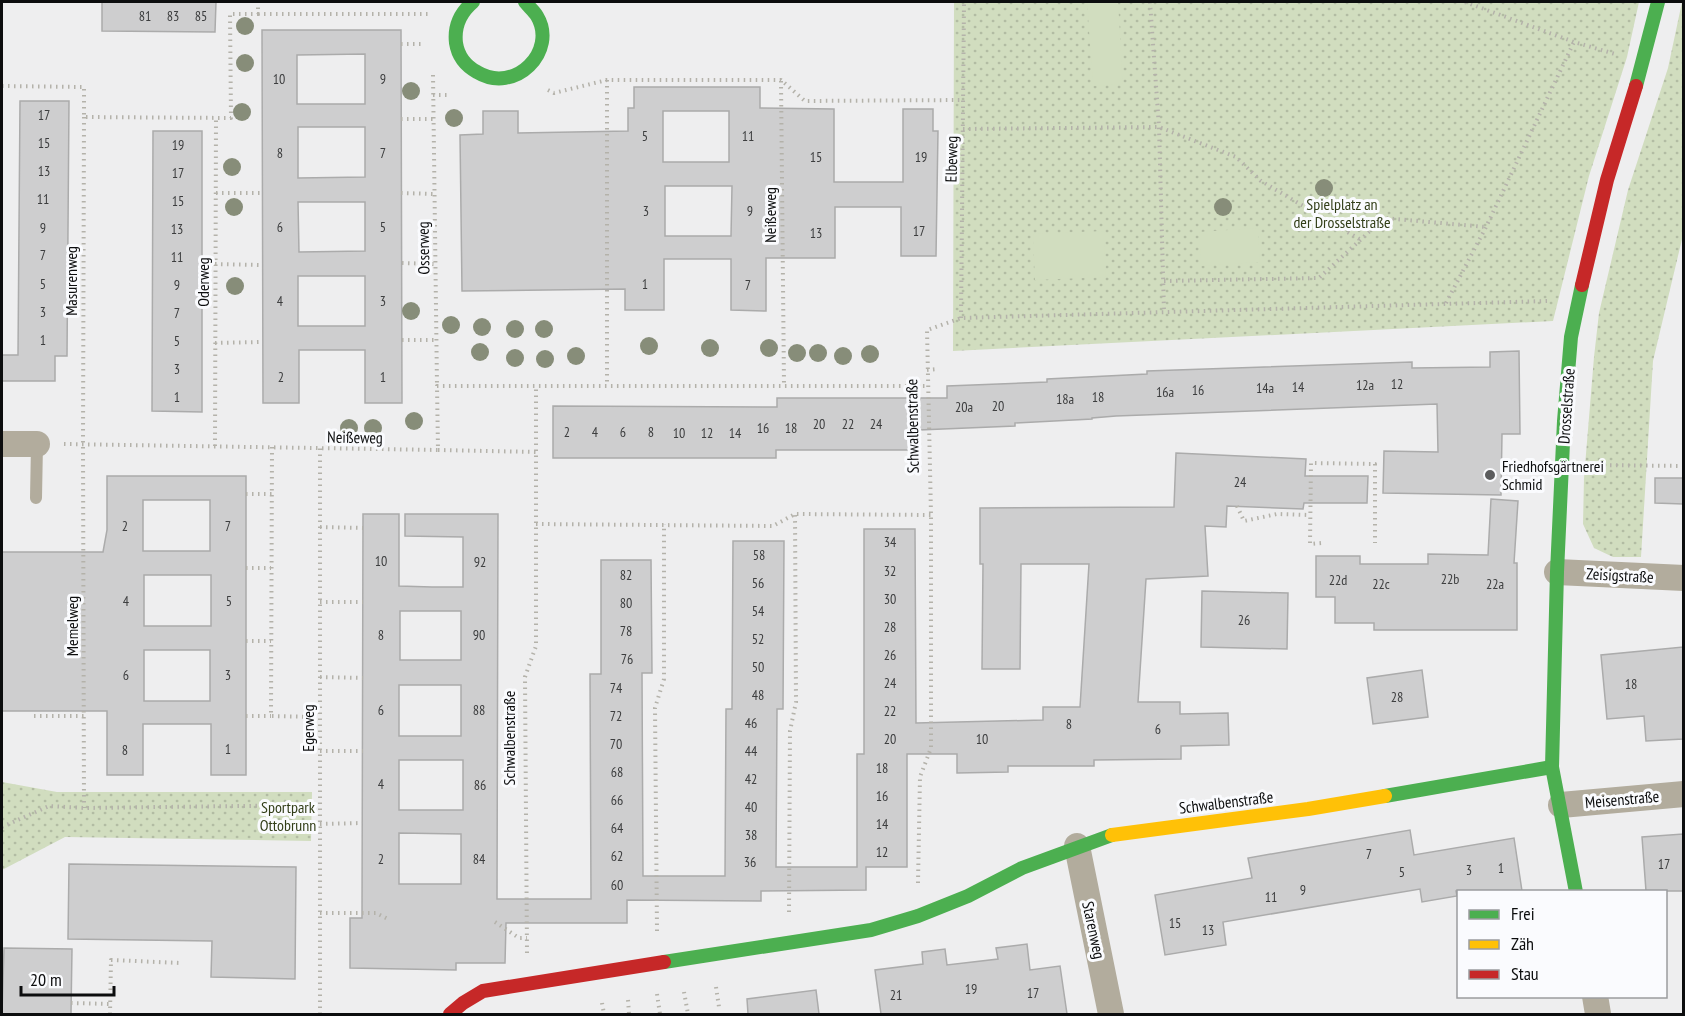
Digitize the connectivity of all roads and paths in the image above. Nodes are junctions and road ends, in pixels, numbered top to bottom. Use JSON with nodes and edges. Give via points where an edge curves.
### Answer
{"nodes":[{"id":1,"x":258,"y":2,"type":"edge"},
{"id":2,"x":473,"y":2,"type":"edge"},
{"id":3,"x":525,"y":2,"type":"edge"},
{"id":4,"x":964,"y":2,"type":"edge"},
{"id":5,"x":1150,"y":2,"type":"edge"},
{"id":6,"x":1465,"y":2,"type":"edge"},
{"id":7,"x":1658,"y":2,"type":"edge"},
{"id":8,"x":461,"y":11,"type":"junction"},
{"id":9,"x":258,"y":15,"type":"junction"},
{"id":10,"x":1574,"y":42,"type":"junction"},
{"id":11,"x":401,"y":44,"type":"dead end"},
{"id":12,"x":432,"y":44,"type":"dead end"},
{"id":13,"x":1644,"y":61,"type":"junction"},
{"id":14,"x":520,"y":74,"type":"junction"},
{"id":15,"x":607,"y":80,"type":"junction"},
{"id":16,"x":781,"y":80,"type":"junction"},
{"id":17,"x":2,"y":86,"type":"edge"},
{"id":18,"x":963,"y":100,"type":"junction"},
{"id":19,"x":433,"y":111,"type":"dead end"},
{"id":20,"x":84,"y":117,"type":"junction"},
{"id":21,"x":216,"y":118,"type":"junction"},
{"id":22,"x":401,"y":119,"type":"dead end"},
{"id":23,"x":433,"y":119,"type":"junction"},
{"id":24,"x":1159,"y":128,"type":"junction"},
{"id":25,"x":963,"y":129,"type":"junction"},
{"id":26,"x":216,"y":193,"type":"junction"},
{"id":27,"x":262,"y":193,"type":"dead end"},
{"id":28,"x":401,"y":193,"type":"dead end"},
{"id":29,"x":434,"y":194,"type":"junction"},
{"id":30,"x":1486,"y":227,"type":"junction"},
{"id":31,"x":1361,"y":240,"type":"junction"},
{"id":32,"x":402,"y":263,"type":"dead end"},
{"id":33,"x":215,"y":264,"type":"junction"},
{"id":34,"x":435,"y":264,"type":"junction"},
{"id":35,"x":262,"y":265,"type":"dead end"},
{"id":36,"x":1164,"y":281,"type":"junction"},
{"id":37,"x":1578,"y":300,"type":"junction"},
{"id":38,"x":1446,"y":304,"type":"junction"},
{"id":39,"x":1164,"y":312,"type":"junction"},
{"id":40,"x":961,"y":318,"type":"junction"},
{"id":41,"x":402,"y":340,"type":"dead end"},
{"id":42,"x":435,"y":340,"type":"junction"},
{"id":43,"x":262,"y":342,"type":"dead end"},
{"id":44,"x":215,"y":343,"type":"junction"},
{"id":45,"x":937,"y":369,"type":"dead end"},
{"id":46,"x":927,"y":370,"type":"junction"},
{"id":47,"x":437,"y":386,"type":"junction"},
{"id":48,"x":536,"y":386,"type":"junction"},
{"id":49,"x":607,"y":386,"type":"junction"},
{"id":50,"x":784,"y":386,"type":"junction"},
{"id":51,"x":927,"y":386,"type":"junction"},
{"id":52,"x":2,"y":444,"type":"edge"},
{"id":53,"x":37,"y":444,"type":"junction"},
{"id":54,"x":82,"y":444,"type":"junction"},
{"id":55,"x":215,"y":446,"type":"junction"},
{"id":56,"x":272,"y":447,"type":"junction"},
{"id":57,"x":320,"y":448,"type":"junction"},
{"id":58,"x":438,"y":450,"type":"junction"},
{"id":59,"x":536,"y":452,"type":"junction"},
{"id":60,"x":1562,"y":464,"type":"junction"},
{"id":61,"x":1683,"y":466,"type":"edge"},
{"id":62,"x":246,"y":494,"type":"dead end"},
{"id":63,"x":272,"y":494,"type":"junction"},
{"id":64,"x":36,"y":498,"type":"dead end"},
{"id":65,"x":1237,"y":506,"type":"dead end"},
{"id":66,"x":795,"y":514,"type":"junction"},
{"id":67,"x":931,"y":515,"type":"junction"},
{"id":68,"x":1310,"y":515,"type":"junction"},
{"id":69,"x":536,"y":524,"type":"junction"},
{"id":70,"x":664,"y":525,"type":"junction"},
{"id":71,"x":320,"y":527,"type":"junction"},
{"id":72,"x":363,"y":528,"type":"dead end"},
{"id":73,"x":1321,"y":543,"type":"dead end"},
{"id":74,"x":1375,"y":543,"type":"dead end"},
{"id":75,"x":246,"y":568,"type":"dead end"},
{"id":76,"x":271,"y":568,"type":"junction"},
{"id":77,"x":1557,"y":572,"type":"junction"},
{"id":78,"x":1683,"y":578,"type":"edge"},
{"id":79,"x":320,"y":602,"type":"junction"},
{"id":80,"x":363,"y":602,"type":"dead end"},
{"id":81,"x":246,"y":640,"type":"dead end"},
{"id":82,"x":271,"y":640,"type":"junction"},
{"id":83,"x":320,"y":677,"type":"junction"},
{"id":84,"x":363,"y":678,"type":"dead end"},
{"id":85,"x":34,"y":716,"type":"dead end"},
{"id":86,"x":85,"y":716,"type":"junction"},
{"id":87,"x":246,"y":716,"type":"dead end"},
{"id":88,"x":271,"y":716,"type":"junction"},
{"id":89,"x":320,"y":717,"type":"junction"},
{"id":90,"x":320,"y":751,"type":"junction"},
{"id":91,"x":363,"y":751,"type":"dead end"},
{"id":92,"x":1552,"y":767,"type":"junction"},
{"id":93,"x":1683,"y":794,"type":"edge"},
{"id":94,"x":1561,"y":805,"type":"junction"},
{"id":95,"x":320,"y":806,"type":"junction"},
{"id":96,"x":84,"y":808,"type":"junction"},
{"id":97,"x":362,"y":823,"type":"dead end"},
{"id":98,"x":320,"y":824,"type":"junction"},
{"id":99,"x":2,"y":827,"type":"edge"},
{"id":100,"x":1077,"y":846,"type":"junction"},
{"id":101,"x":1576,"y":890,"type":"edge"},
{"id":102,"x":320,"y":913,"type":"junction"},
{"id":103,"x":918,"y":916,"type":"junction"},
{"id":104,"x":390,"y":921,"type":"dead end"},
{"id":105,"x":495,"y":921,"type":"dead end"},
{"id":106,"x":527,"y":938,"type":"junction"},
{"id":107,"x":788,"y":943,"type":"junction"},
{"id":108,"x":180,"y":963,"type":"dead end"},
{"id":109,"x":657,"y":964,"type":"junction"},
{"id":110,"x":527,"y":984,"type":"junction"},
{"id":111,"x":1595,"y":998,"type":"edge"},
{"id":112,"x":71,"y":1003,"type":"dead end"},
{"id":113,"x":110,"y":1004,"type":"junction"},
{"id":114,"x":110,"y":1014,"type":"edge"},
{"id":115,"x":320,"y":1014,"type":"edge"},
{"id":116,"x":450,"y":1014,"type":"edge"},
{"id":117,"x":1111,"y":1014,"type":"edge"},
{"id":118,"x":1598,"y":1014,"type":"edge"}],
"edges":[{"from":1,"to":9,"type":"path"},
{"from":2,"to":8,"type":"street"},
{"from":3,"to":14,"type":"street","via":[[537,15],[542,37],[536,58]]},
{"from":4,"to":18,"type":"path","name":"Elbeweg"},
{"from":5,"to":24,"type":"path"},
{"from":6,"to":10,"type":"path"},
{"from":7,"to":13,"type":"street","name":"Drosselstraße"},
{"from":8,"to":9,"type":"path"},
{"from":8,"to":14,"type":"street","via":[[456,42],[465,64],[485,77],[509,78]]},
{"from":9,"to":21,"type":"path","via":[[230,15],[231,118]]},
{"from":10,"to":13,"type":"path"},
{"from":10,"to":30,"type":"path"},
{"from":11,"to":12,"type":"path"},
{"from":13,"to":37,"type":"street","name":"Drosselstraße","via":[[1607,180]]},
{"from":14,"to":15,"type":"path","via":[[554,93]]},
{"from":15,"to":16,"type":"path"},
{"from":15,"to":49,"type":"path"},
{"from":16,"to":18,"type":"path","via":[[805,101]]},
{"from":16,"to":50,"type":"path","name":"Neißeweg"},
{"from":17,"to":20,"type":"path","name":"Masurenweg","via":[[84,87]]},
{"from":18,"to":25,"type":"path","name":"Elbeweg"},
{"from":19,"to":23,"type":"path","name":"Osserweg"},
{"from":20,"to":21,"type":"path"},
{"from":20,"to":54,"type":"path","name":"Masurenweg"},
{"from":21,"to":26,"type":"path","name":"Oderweg"},
{"from":22,"to":23,"type":"path"},
{"from":23,"to":29,"type":"path","name":"Osserweg"},
{"from":24,"to":25,"type":"path"},
{"from":24,"to":31,"type":"path","via":[[1236,157],[1261,181]]},
{"from":24,"to":36,"type":"path"},
{"from":25,"to":40,"type":"path","name":"Elbeweg"},
{"from":26,"to":27,"type":"path"},
{"from":26,"to":33,"type":"path","name":"Oderweg"},
{"from":28,"to":29,"type":"path"},
{"from":29,"to":34,"type":"path","name":"Osserweg"},
{"from":30,"to":31,"type":"path","via":[[1384,218]]},
{"from":30,"to":38,"type":"path"},
{"from":31,"to":36,"type":"path","via":[[1319,278]]},
{"from":32,"to":34,"type":"path"},
{"from":33,"to":35,"type":"path"},
{"from":33,"to":44,"type":"path","name":"Oderweg"},
{"from":34,"to":42,"type":"path","name":"Osserweg"},
{"from":36,"to":39,"type":"path"},
{"from":37,"to":38,"type":"path"},
{"from":37,"to":60,"type":"street","name":"Drosselstraße","via":[[1571,337]]},
{"from":38,"to":39,"type":"path"},
{"from":39,"to":40,"type":"path"},
{"from":40,"to":46,"type":"path","name":"Schwalbenstraße","via":[[927,330]]},
{"from":41,"to":42,"type":"path"},
{"from":42,"to":47,"type":"path","name":"Osserweg"},
{"from":43,"to":44,"type":"path"},
{"from":44,"to":55,"type":"path","name":"Oderweg"},
{"from":45,"to":46,"type":"path"},
{"from":46,"to":51,"type":"path","name":"Schwalbenstraße"},
{"from":47,"to":48,"type":"path"},
{"from":47,"to":58,"type":"path"},
{"from":48,"to":49,"type":"path"},
{"from":48,"to":59,"type":"path","name":"Schwalbenstraße"},
{"from":49,"to":50,"type":"path"},
{"from":50,"to":51,"type":"path"},
{"from":51,"to":67,"type":"path","name":"Schwalbenstraße"},
{"from":52,"to":53,"type":"street"},
{"from":53,"to":54,"type":"path","name":"Neißeweg"},
{"from":53,"to":64,"type":"lane"},
{"from":54,"to":55,"type":"path","name":"Neißeweg"},
{"from":54,"to":86,"type":"path","name":"Memelweg"},
{"from":55,"to":56,"type":"path","name":"Neißeweg"},
{"from":56,"to":57,"type":"path","name":"Neißeweg"},
{"from":56,"to":63,"type":"path"},
{"from":57,"to":58,"type":"path","name":"Neißeweg"},
{"from":57,"to":71,"type":"path","name":"Egerweg"},
{"from":58,"to":59,"type":"path","name":"Neißeweg"},
{"from":59,"to":69,"type":"path","name":"Schwalbenstraße"},
{"from":60,"to":61,"type":"path"},
{"from":60,"to":77,"type":"street","name":"Drosselstraße"},
{"from":62,"to":63,"type":"path"},
{"from":63,"to":76,"type":"path"},
{"from":65,"to":68,"type":"path","via":[[1244,521],[1277,514]]},
{"from":66,"to":67,"type":"path"},
{"from":66,"to":70,"type":"path","via":[[773,525]]},
{"from":66,"to":107,"type":"path","via":[[796,702],[790,732]]},
{"from":67,"to":103,"type":"path","name":"Schwalbenstraße","via":[[931,748],[920,777]]},
{"from":68,"to":73,"type":"path","via":[[1310,544]]},
{"from":68,"to":74,"type":"path","via":[[1311,463],[1375,464]]},
{"from":69,"to":70,"type":"path"},
{"from":69,"to":106,"type":"path","name":"Schwalbenstraße","via":[[536,646],[525,677]]},
{"from":70,"to":109,"type":"path","via":[[664,679],[656,708]]},
{"from":71,"to":72,"type":"path"},
{"from":71,"to":79,"type":"path","name":"Egerweg"},
{"from":75,"to":76,"type":"path"},
{"from":76,"to":82,"type":"path"},
{"from":77,"to":78,"type":"street","name":"Zeisigstraße"},
{"from":77,"to":92,"type":"street","name":"Drosselstraße"},
{"from":79,"to":80,"type":"path"},
{"from":79,"to":83,"type":"path","name":"Egerweg"},
{"from":81,"to":82,"type":"path"},
{"from":82,"to":88,"type":"path"},
{"from":83,"to":84,"type":"path"},
{"from":83,"to":89,"type":"path","name":"Egerweg"},
{"from":85,"to":86,"type":"path"},
{"from":86,"to":96,"type":"path","name":"Memelweg"},
{"from":87,"to":88,"type":"path"},
{"from":88,"to":89,"type":"path"},
{"from":89,"to":90,"type":"path","name":"Egerweg"},
{"from":90,"to":91,"type":"path"},
{"from":90,"to":95,"type":"path","name":"Egerweg"},
{"from":92,"to":94,"type":"street","name":"Drosselstraße"},
{"from":92,"to":100,"type":"street","name":"Schwalbenstraße","via":[[1308,808],[1145,829]]},
{"from":93,"to":94,"type":"street","name":"Meisenstraße"},
{"from":94,"to":101,"type":"street","name":"Drosselstraße"},
{"from":95,"to":96,"type":"path"},
{"from":95,"to":98,"type":"path","name":"Egerweg"},
{"from":96,"to":99,"type":"path","via":[[50,806]]},
{"from":97,"to":98,"type":"path"},
{"from":98,"to":102,"type":"path","name":"Egerweg"},
{"from":100,"to":103,"type":"street","name":"Schwalbenstraße"},
{"from":100,"to":117,"type":"street","name":"Starenweg"},
{"from":102,"to":104,"type":"path","via":[[376,913]]},
{"from":102,"to":115,"type":"path","name":"Egerweg"},
{"from":103,"to":107,"type":"street","name":"Schwalbenstraße","via":[[871,930]]},
{"from":105,"to":106,"type":"path","via":[[519,938]]},
{"from":106,"to":110,"type":"path","name":"Schwalbenstraße"},
{"from":107,"to":109,"type":"street","name":"Schwalbenstraße"},
{"from":108,"to":113,"type":"path","via":[[111,960]]},
{"from":109,"to":110,"type":"street","name":"Schwalbenstraße"},
{"from":110,"to":116,"type":"street","name":"Schwalbenstraße","via":[[483,991]]},
{"from":111,"to":118,"type":"street"},
{"from":112,"to":113,"type":"path"},
{"from":113,"to":114,"type":"path"}]}
